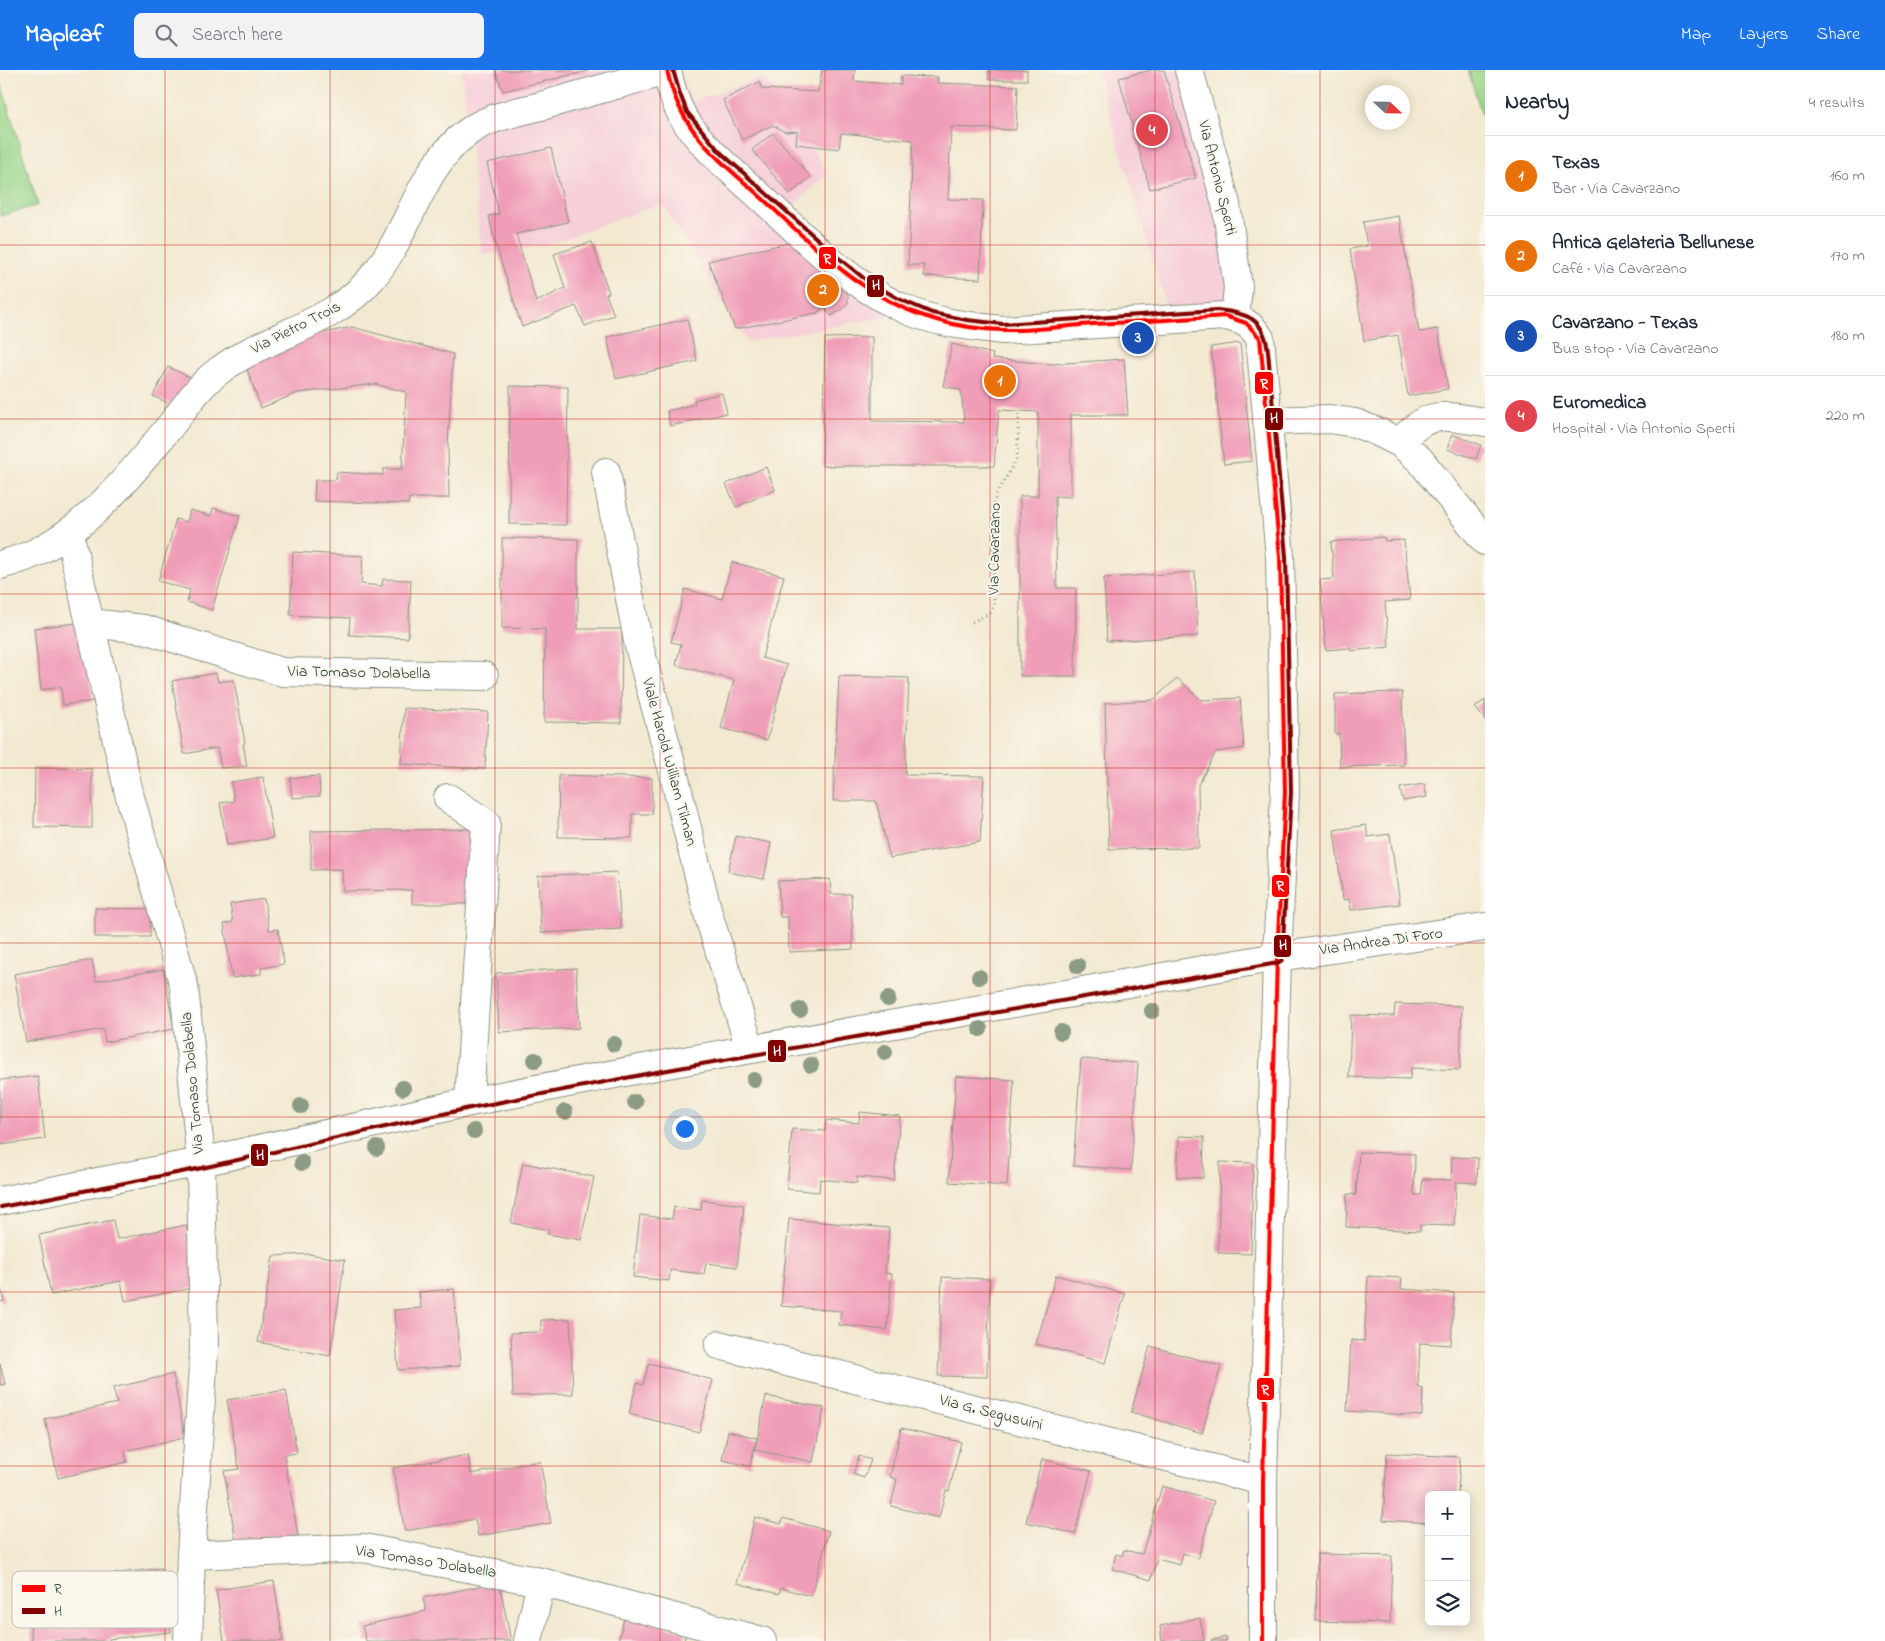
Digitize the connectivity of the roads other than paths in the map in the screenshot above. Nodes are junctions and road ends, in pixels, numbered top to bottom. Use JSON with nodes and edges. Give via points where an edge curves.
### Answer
{"nodes":[{"id":1,"x":667,"y":70,"type":"edge"},
{"id":2,"x":1189,"y":70,"type":"edge"},
{"id":3,"x":1235,"y":318,"type":"junction"},
{"id":4,"x":1267,"y":421,"type":"junction"},
{"id":5,"x":1485,"y":422,"type":"edge"},
{"id":6,"x":1400,"y":443,"type":"junction"},
{"id":7,"x":606,"y":472,"type":"dead end"},
{"id":8,"x":69,"y":532,"type":"junction"},
{"id":9,"x":1485,"y":541,"type":"edge"},
{"id":10,"x":0,"y":565,"type":"edge"},
{"id":11,"x":90,"y":623,"type":"junction"},
{"id":12,"x":484,"y":676,"type":"dead end"},
{"id":13,"x":448,"y":798,"type":"dead end"},
{"id":14,"x":1485,"y":927,"type":"edge"},
{"id":15,"x":1277,"y":958,"type":"junction"},
{"id":16,"x":750,"y":1048,"type":"junction"},
{"id":17,"x":469,"y":1102,"type":"junction"},
{"id":18,"x":201,"y":1162,"type":"junction"},
{"id":19,"x":0,"y":1201,"type":"edge"},
{"id":20,"x":719,"y":1345,"type":"dead end"},
{"id":21,"x":1263,"y":1481,"type":"junction"},
{"id":22,"x":191,"y":1555,"type":"junction"},
{"id":23,"x":542,"y":1582,"type":"junction"},
{"id":24,"x":188,"y":1641,"type":"edge"},
{"id":25,"x":528,"y":1641,"type":"edge"},
{"id":26,"x":762,"y":1641,"type":"edge"},
{"id":27,"x":1263,"y":1641,"type":"edge"}],
"edges":[{"from":1,"to":3,"type":"street","via":[[682,115],[715,155],[830,259],[862,285],[896,305],[930,319],[1003,330],[1217,316]]},
{"from":1,"to":8,"type":"street","name":"Via Pietro Trois","via":[[496,119],[469,131],[434,167],[389,253],[354,297],[217,371],[127,478]]},
{"from":2,"to":3,"type":"street","name":"Via Antonio Sperti","via":[[1226,204],[1238,287]]},
{"from":3,"to":4,"type":"street","via":[[1254,329],[1260,338]]},
{"from":4,"to":6,"type":"street","via":[[1330,419],[1355,423]]},
{"from":4,"to":15,"type":"street","via":[[1280,557],[1285,792]]},
{"from":5,"to":6,"type":"street","via":[[1440,416],[1431,418],[1411,430]]},
{"from":6,"to":9,"type":"street","via":[[1420,460]]},
{"from":7,"to":16,"type":"street","name":"Viale Harold William Tilman","via":[[639,646],[709,917]]},
{"from":8,"to":10,"type":"street","name":"Via Pietro Trois","via":[[44,549]]},
{"from":8,"to":11,"type":"street","name":"Via Tomaso Dolabella"},
{"from":11,"to":12,"type":"street","name":"Via Tomaso Dolabella","via":[[144,630],[282,672]]},
{"from":11,"to":18,"type":"street","name":"Via Tomaso Dolabella","via":[[130,797],[184,986]]},
{"from":13,"to":17,"type":"street","via":[[486,823]]},
{"from":14,"to":15,"type":"street","name":"Via Andrea Di Foro"},
{"from":15,"to":16,"type":"street"},
{"from":15,"to":21,"type":"street"},
{"from":16,"to":17,"type":"street"},
{"from":17,"to":18,"type":"street"},
{"from":18,"to":19,"type":"street"},
{"from":18,"to":22,"type":"street","name":"Via Tomaso Dolabella","via":[[204,1350]]},
{"from":20,"to":21,"type":"street","name":"Via G. Segusuini"},
{"from":21,"to":27,"type":"street"},
{"from":22,"to":23,"type":"street","name":"Via Tomaso Dolabella","via":[[364,1548]]},
{"from":22,"to":24,"type":"street","name":"Via Tomaso Dolabella"},
{"from":23,"to":25,"type":"street"},
{"from":23,"to":26,"type":"street","name":"Via Tomaso Dolabella"}]}
